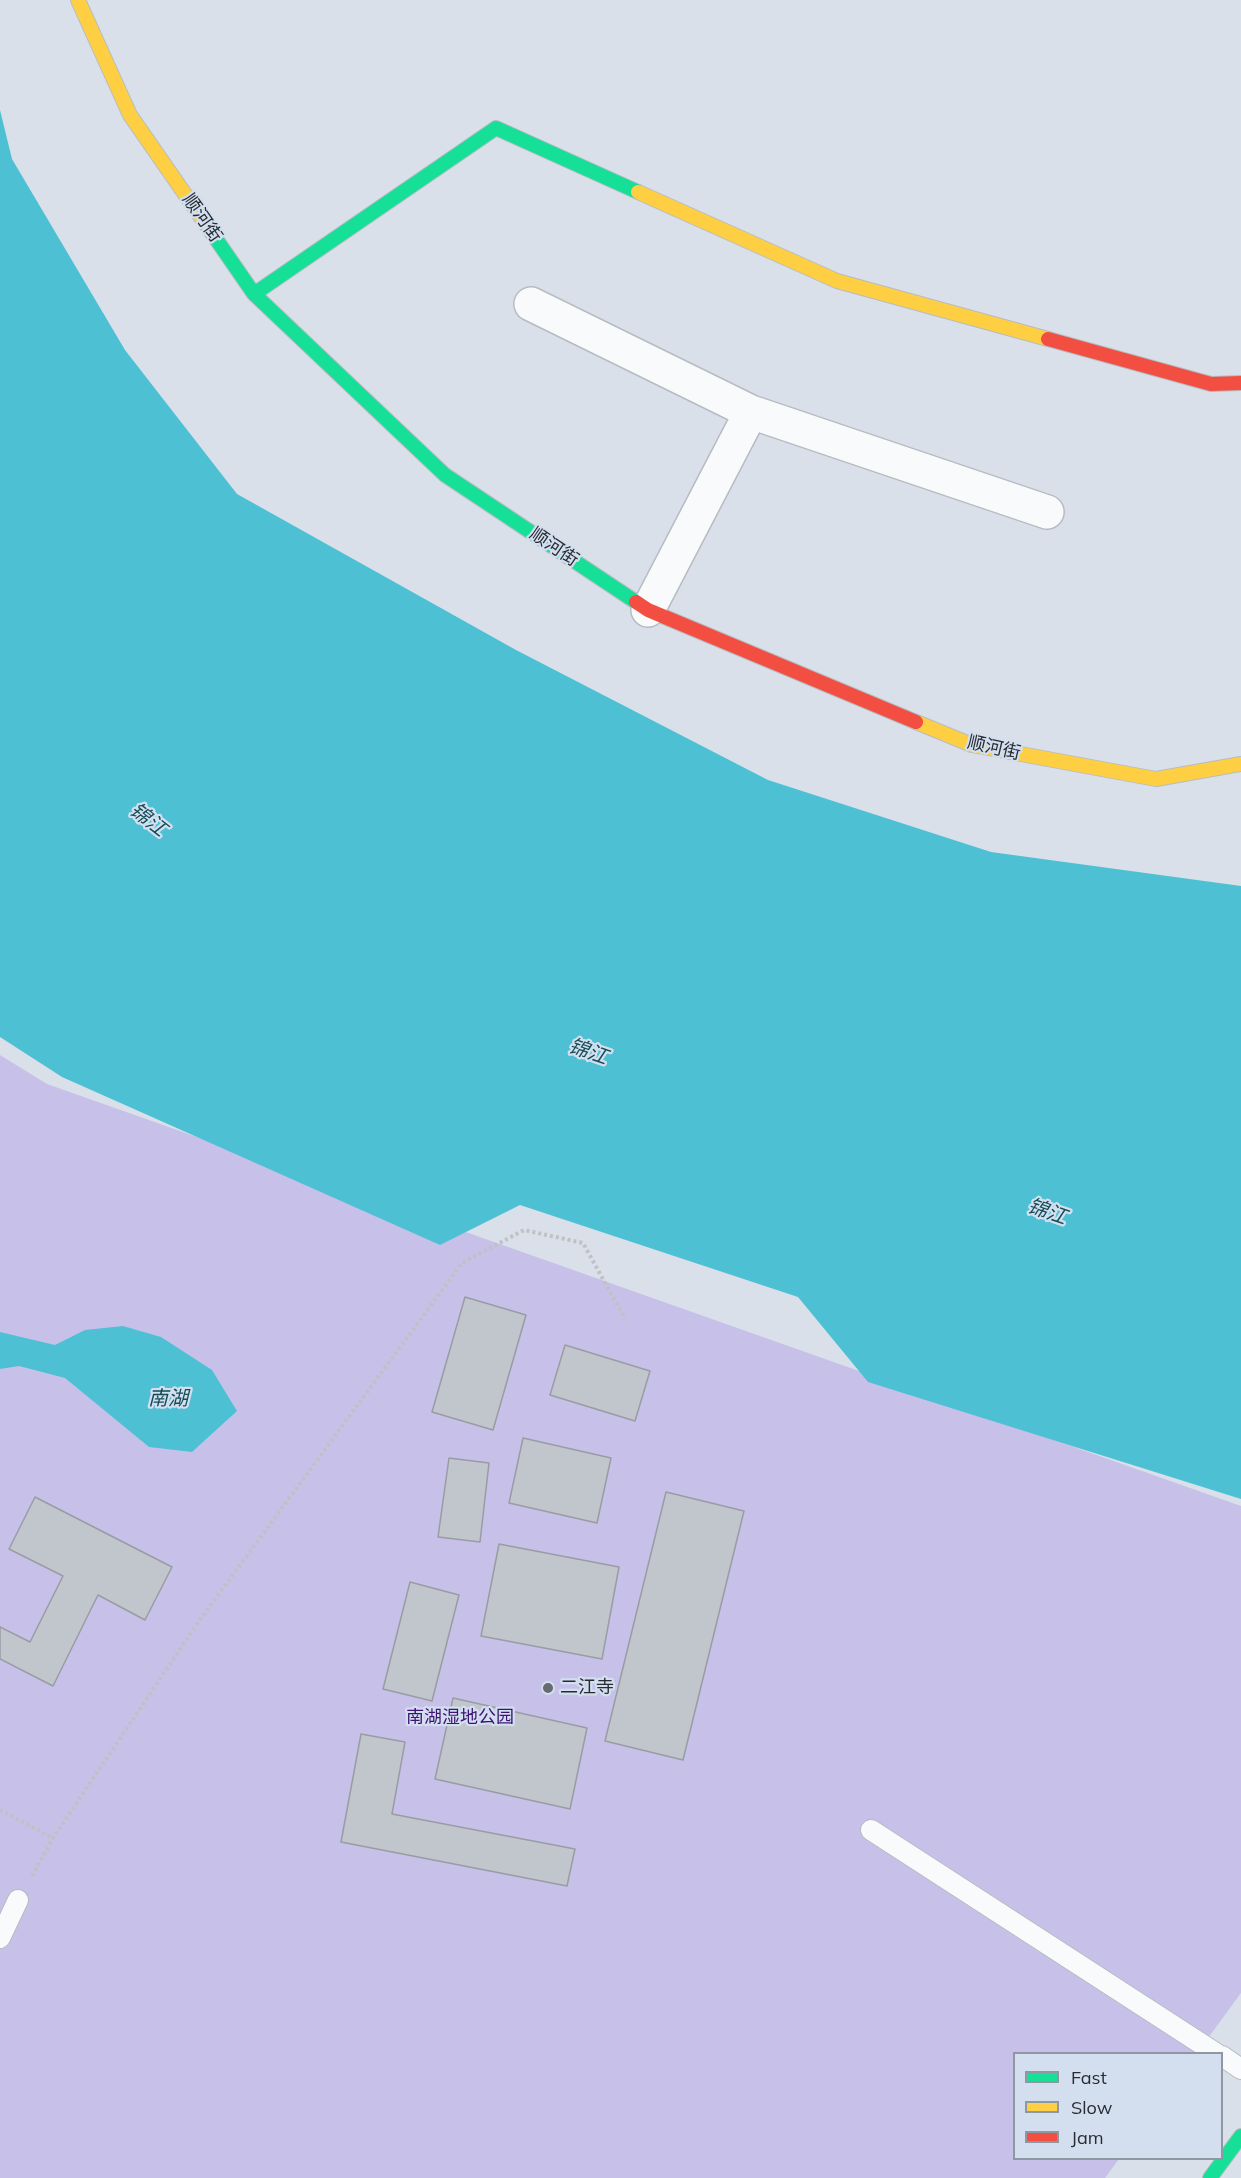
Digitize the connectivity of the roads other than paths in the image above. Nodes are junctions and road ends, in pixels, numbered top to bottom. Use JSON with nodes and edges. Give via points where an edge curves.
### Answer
{"nodes":[{"id":1,"x":78,"y":0,"type":"edge"},
{"id":2,"x":254,"y":294,"type":"junction"},
{"id":3,"x":531,"y":303,"type":"dead end"},
{"id":4,"x":1241,"y":383,"type":"edge"},
{"id":5,"x":751,"y":412,"type":"junction"},
{"id":6,"x":1047,"y":512,"type":"dead end"},
{"id":7,"x":648,"y":610,"type":"junction"},
{"id":8,"x":1241,"y":764,"type":"edge"},
{"id":9,"x":871,"y":1830,"type":"dead end"},
{"id":10,"x":18,"y":1900,"type":"road end"},
{"id":11,"x":0,"y":1938,"type":"edge"},
{"id":12,"x":1214,"y":2052,"type":"edge"},
{"id":13,"x":1223,"y":2057,"type":"edge"},
{"id":14,"x":1241,"y":2069,"type":"edge"},
{"id":15,"x":1241,"y":2136,"type":"edge"},
{"id":16,"x":1210,"y":2178,"type":"edge"}],
"edges":[{"from":1,"to":2,"type":"street","name":"顺河街","via":[[130,115]]},
{"from":2,"to":4,"type":"street","via":[[496,128],[837,281],[1211,384]]},
{"from":2,"to":7,"type":"street","name":"顺河街","via":[[446,475]]},
{"from":3,"to":5,"type":"street"},
{"from":5,"to":6,"type":"street"},
{"from":5,"to":7,"type":"street"},
{"from":7,"to":8,"type":"street","name":"顺河街","via":[[972,745],[1156,779]]},
{"from":9,"to":12,"type":"lane"},
{"from":10,"to":11,"type":"lane"},
{"from":13,"to":14,"type":"lane"},
{"from":15,"to":16,"type":"street"}]}
